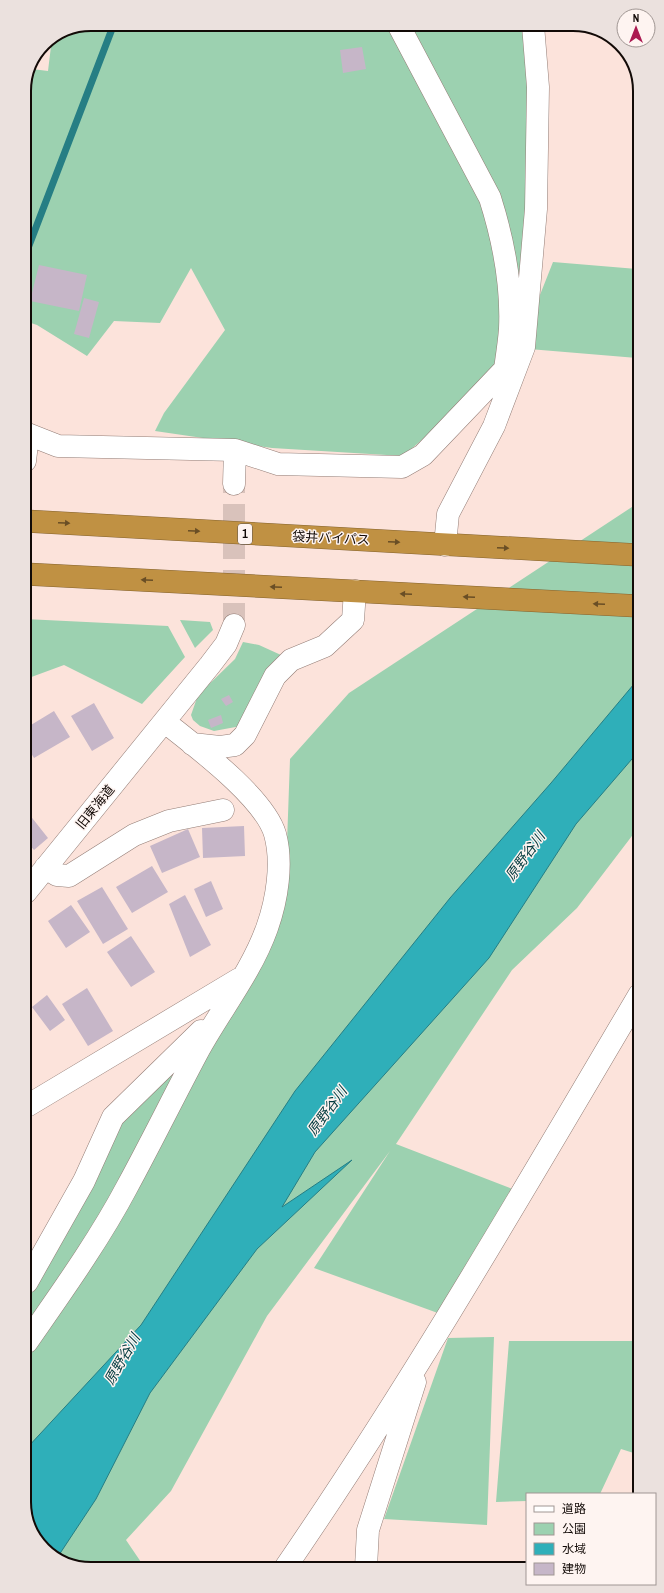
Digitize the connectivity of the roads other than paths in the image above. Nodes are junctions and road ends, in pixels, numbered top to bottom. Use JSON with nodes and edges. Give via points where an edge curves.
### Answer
{"nodes":[{"id":1,"x":401,"y":31,"type":"edge"},
{"id":2,"x":533,"y":31,"type":"edge"},
{"id":3,"x":524,"y":347,"type":"junction"},
{"id":4,"x":505,"y":369,"type":"junction"},
{"id":5,"x":31,"y":436,"type":"edge"},
{"id":6,"x":235,"y":450,"type":"junction"},
{"id":7,"x":234,"y":484,"type":"tunnel mouth"},
{"id":8,"x":31,"y":521,"type":"edge"},
{"id":9,"x":455,"y":545,"type":"junction"},
{"id":10,"x":633,"y":555,"type":"edge"},
{"id":11,"x":31,"y":574,"type":"edge"},
{"id":12,"x":355,"y":591,"type":"junction"},
{"id":13,"x":633,"y":606,"type":"edge"},
{"id":14,"x":234,"y":625,"type":"tunnel mouth"},
{"id":15,"x":165,"y":722,"type":"junction"},
{"id":16,"x":192,"y":744,"type":"junction"},
{"id":17,"x":223,"y":810,"type":"dead end"},
{"id":18,"x":45,"y":868,"type":"junction"},
{"id":19,"x":31,"y":886,"type":"edge"},
{"id":20,"x":242,"y":977,"type":"junction"},
{"id":21,"x":633,"y":1005,"type":"edge"},
{"id":22,"x":222,"y":1011,"type":"junction"},
{"id":23,"x":31,"y":1103,"type":"edge"},
{"id":24,"x":31,"y":1275,"type":"edge"},
{"id":25,"x":31,"y":1336,"type":"edge"},
{"id":26,"x":426,"y":1350,"type":"junction"},
{"id":27,"x":289,"y":1562,"type":"edge"},
{"id":28,"x":366,"y":1562,"type":"edge"}],
"edges":[{"from":1,"to":4,"type":"street","via":[[490,198],[500,229],[507,277],[510,328]]},
{"from":2,"to":3,"type":"street","via":[[538,87],[536,209]]},
{"from":3,"to":4,"type":"street"},
{"from":3,"to":9,"type":"street","via":[[494,426],[448,514]]},
{"from":4,"to":6,"type":"street","via":[[423,455],[402,467],[278,464]]},
{"from":5,"to":6,"type":"street","via":[[58,446]]},
{"from":6,"to":7,"type":"street"},
{"from":8,"to":9,"type":"highway","name":"袋井バイパス","number":"1","one_way":true},
{"from":9,"to":10,"type":"highway","name":"袋井バイパス","number":"1","one_way":true},
{"from":12,"to":11,"type":"highway","one_way":true},
{"from":13,"to":12,"type":"highway","one_way":true},
{"from":12,"to":16,"type":"street","via":[[353,620],[325,646],[291,660],[280,671],[264,695],[245,735],[235,745],[220,747]]},
{"from":14,"to":15,"type":"street","name":"旧東海道","via":[[226,644]]},
{"from":15,"to":16,"type":"street"},
{"from":15,"to":18,"type":"street","name":"旧東海道"},
{"from":16,"to":20,"type":"street","via":[[245,790],[270,823],[274,833],[278,855],[274,903],[267,929]]},
{"from":17,"to":18,"type":"street","via":[[169,820],[134,835],[68,876],[57,875]]},
{"from":18,"to":19,"type":"street","name":"旧東海道"},
{"from":20,"to":22,"type":"street"},
{"from":20,"to":23,"type":"street"},
{"from":21,"to":26,"type":"street"},
{"from":22,"to":24,"type":"street","via":[[113,1117],[84,1181]]},
{"from":22,"to":25,"type":"street","via":[[197,1052],[127,1189]]},
{"from":26,"to":27,"type":"street"},
{"from":26,"to":28,"type":"street","via":[[368,1530]]}]}
